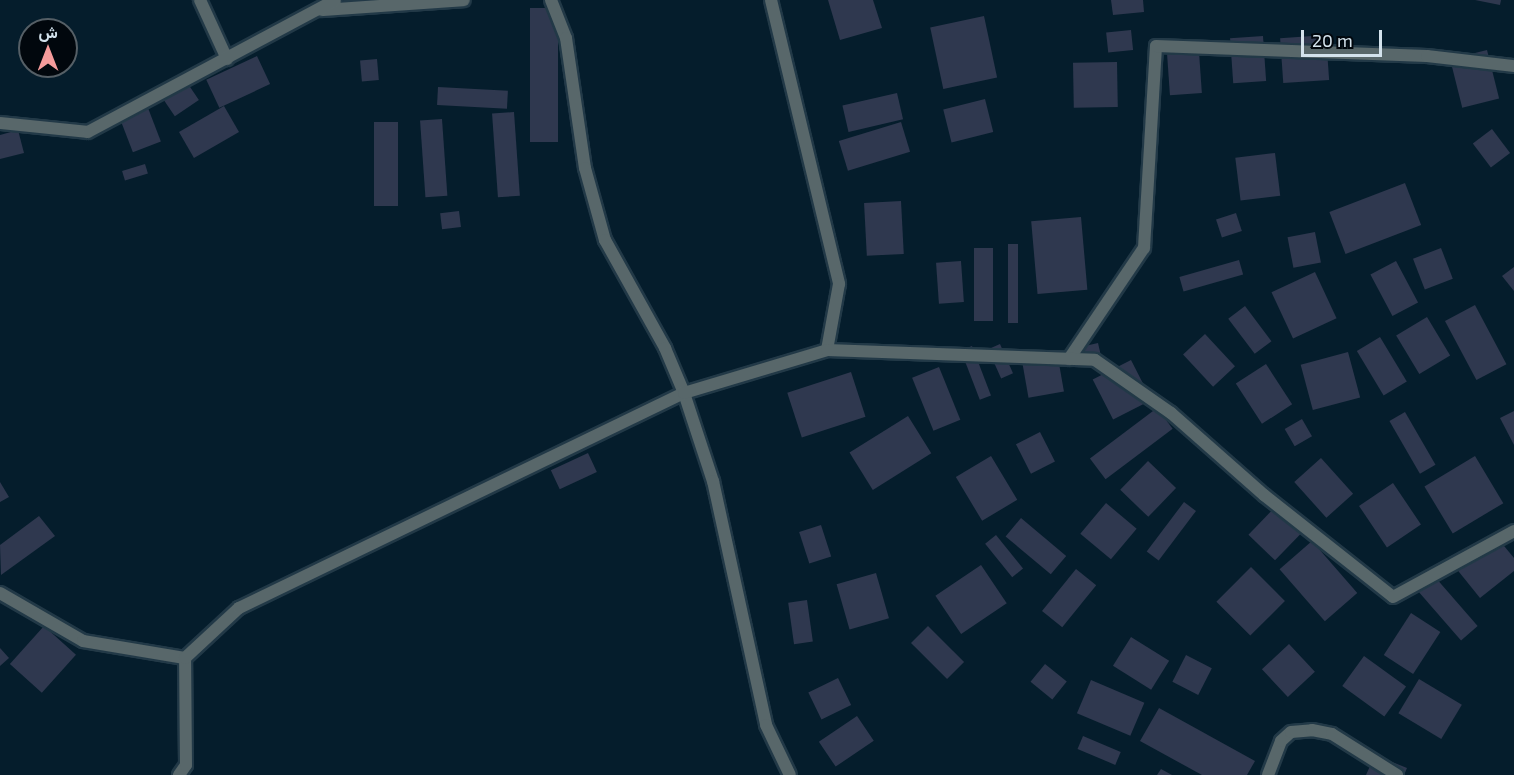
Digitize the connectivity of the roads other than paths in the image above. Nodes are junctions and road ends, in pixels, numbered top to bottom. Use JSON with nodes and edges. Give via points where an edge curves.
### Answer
{"nodes":[{"id":1,"x":200,"y":0,"type":"edge"},
{"id":2,"x":335,"y":0,"type":"edge"},
{"id":3,"x":464,"y":0,"type":"edge"},
{"id":4,"x":551,"y":0,"type":"edge"},
{"id":5,"x":771,"y":0,"type":"edge"},
{"id":6,"x":321,"y":10,"type":"junction"},
{"id":7,"x":227,"y":59,"type":"junction"},
{"id":8,"x":1514,"y":66,"type":"edge"},
{"id":9,"x":0,"y":123,"type":"edge"},
{"id":10,"x":827,"y":350,"type":"junction"},
{"id":11,"x":1069,"y":359,"type":"junction"},
{"id":12,"x":684,"y":393,"type":"junction"},
{"id":13,"x":1514,"y":531,"type":"edge"},
{"id":14,"x":0,"y":593,"type":"edge"},
{"id":15,"x":185,"y":658,"type":"junction"},
{"id":16,"x":179,"y":775,"type":"edge"},
{"id":17,"x":790,"y":775,"type":"edge"},
{"id":18,"x":1268,"y":775,"type":"edge"},
{"id":19,"x":1397,"y":775,"type":"edge"}],
"edges":[{"from":1,"to":7,"type":"street"},
{"from":2,"to":6,"type":"street"},
{"from":3,"to":6,"type":"street"},
{"from":4,"to":12,"type":"street","via":[[566,38],[585,168],[606,240],[665,348]]},
{"from":5,"to":10,"type":"street","via":[[839,284]]},
{"from":6,"to":7,"type":"street"},
{"from":7,"to":9,"type":"street","via":[[88,132]]},
{"from":8,"to":11,"type":"street","via":[[1427,56],[1156,46],[1144,248]]},
{"from":10,"to":11,"type":"street"},
{"from":10,"to":12,"type":"street"},
{"from":11,"to":13,"type":"street","via":[[1095,360],[1171,413],[1385,594],[1400,596]]},
{"from":12,"to":15,"type":"street","via":[[239,608]]},
{"from":12,"to":17,"type":"street","via":[[713,480],[766,725]]},
{"from":14,"to":15,"type":"street","via":[[82,640]]},
{"from":15,"to":16,"type":"street","via":[[186,765]]},
{"from":18,"to":19,"type":"street","via":[[1281,741],[1291,732],[1312,730],[1332,734]]}]}
